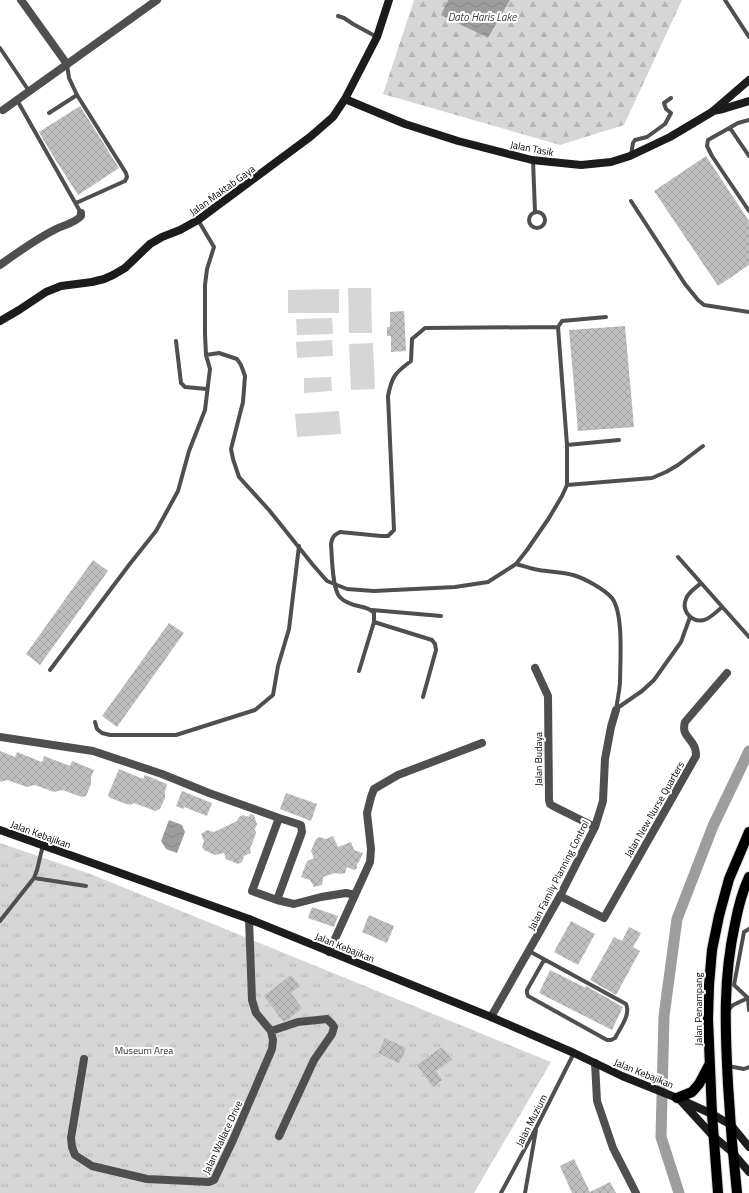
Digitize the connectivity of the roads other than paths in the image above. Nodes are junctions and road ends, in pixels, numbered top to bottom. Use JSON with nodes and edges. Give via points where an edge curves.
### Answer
{"nodes":[{"id":1,"x":21,"y":0,"type":"edge"},
{"id":2,"x":157,"y":0,"type":"edge"},
{"id":3,"x":389,"y":0,"type":"edge"},
{"id":4,"x":725,"y":0,"type":"edge"},
{"id":5,"x":338,"y":16,"type":"dead end"},
{"id":6,"x":377,"y":37,"type":"junction"},
{"id":7,"x":749,"y":37,"type":"edge"},
{"id":8,"x":0,"y":48,"type":"edge"},
{"id":9,"x":67,"y":64,"type":"junction"},
{"id":10,"x":749,"y":80,"type":"edge"},
{"id":11,"x":30,"y":92,"type":"junction"},
{"id":12,"x":77,"y":95,"type":"junction"},
{"id":13,"x":671,"y":98,"type":"dead end"},
{"id":14,"x":345,"y":99,"type":"junction"},
{"id":15,"x":17,"y":100,"type":"junction"},
{"id":16,"x":749,"y":101,"type":"edge"},
{"id":17,"x":3,"y":110,"type":"dead end"},
{"id":18,"x":712,"y":112,"type":"junction"},
{"id":19,"x":49,"y":113,"type":"dead end"},
{"id":20,"x":749,"y":120,"type":"edge"},
{"id":21,"x":730,"y":128,"type":"junction"},
{"id":22,"x":630,"y":156,"type":"junction"},
{"id":23,"x":749,"y":156,"type":"edge"},
{"id":24,"x":532,"y":160,"type":"junction"},
{"id":25,"x":631,"y":202,"type":"dead end"},
{"id":26,"x":76,"y":203,"type":"junction"},
{"id":27,"x":749,"y":211,"type":"edge"},
{"id":28,"x":535,"y":212,"type":"junction"},
{"id":29,"x":81,"y":213,"type":"joint"},
{"id":30,"x":198,"y":220,"type":"junction"},
{"id":31,"x":0,"y":265,"type":"edge"},
{"id":32,"x":749,"y":312,"type":"edge"},
{"id":33,"x":606,"y":317,"type":"dead end"},
{"id":34,"x":0,"y":321,"type":"edge"},
{"id":35,"x":558,"y":327,"type":"junction"},
{"id":36,"x":176,"y":341,"type":"dead end"},
{"id":37,"x":206,"y":355,"type":"junction"},
{"id":38,"x":207,"y":389,"type":"junction"},
{"id":39,"x":619,"y":440,"type":"dead end"},
{"id":40,"x":567,"y":445,"type":"junction"},
{"id":41,"x":703,"y":446,"type":"dead end"},
{"id":42,"x":567,"y":485,"type":"junction"},
{"id":43,"x":299,"y":546,"type":"junction"},
{"id":44,"x":678,"y":557,"type":"dead end"},
{"id":45,"x":516,"y":564,"type":"junction"},
{"id":46,"x":701,"y":583,"type":"junction"},
{"id":47,"x":334,"y":584,"type":"junction"},
{"id":48,"x":722,"y":607,"type":"junction"},
{"id":49,"x":372,"y":610,"type":"junction"},
{"id":50,"x":441,"y":616,"type":"dead end"},
{"id":51,"x":690,"y":617,"type":"junction"},
{"id":52,"x":374,"y":622,"type":"junction"},
{"id":53,"x":749,"y":638,"type":"edge"},
{"id":54,"x":534,"y":668,"type":"dead end"},
{"id":55,"x":50,"y":670,"type":"dead end"},
{"id":56,"x":359,"y":671,"type":"dead end"},
{"id":57,"x":727,"y":673,"type":"dead end"},
{"id":58,"x":424,"y":697,"type":"dead end"},
{"id":59,"x":616,"y":710,"type":"junction"},
{"id":60,"x":95,"y":722,"type":"dead end"},
{"id":61,"x":0,"y":737,"type":"edge"},
{"id":62,"x":482,"y":743,"type":"dead end"},
{"id":63,"x":279,"y":818,"type":"junction"},
{"id":64,"x":595,"y":827,"type":"junction"},
{"id":65,"x":0,"y":830,"type":"edge"},
{"id":66,"x":749,"y":832,"type":"edge"},
{"id":67,"x":43,"y":845,"type":"junction"},
{"id":68,"x":34,"y":878,"type":"junction"},
{"id":69,"x":729,"y":879,"type":"junction"},
{"id":70,"x":747,"y":881,"type":"edge"},
{"id":71,"x":86,"y":886,"type":"dead end"},
{"id":72,"x":355,"y":895,"type":"junction"},
{"id":73,"x":560,"y":896,"type":"junction"},
{"id":74,"x":277,"y":900,"type":"junction"},
{"id":75,"x":249,"y":919,"type":"junction"},
{"id":76,"x":0,"y":921,"type":"edge"},
{"id":77,"x":749,"y":928,"type":"edge"},
{"id":78,"x":529,"y":951,"type":"junction"},
{"id":79,"x":330,"y":952,"type":"junction"},
{"id":80,"x":544,"y":960,"type":"junction"},
{"id":81,"x":748,"y":998,"type":"edge"},
{"id":82,"x":749,"y":1010,"type":"edge"},
{"id":83,"x":725,"y":1013,"type":"junction"},
{"id":84,"x":491,"y":1017,"type":"junction"},
{"id":85,"x":271,"y":1031,"type":"junction"},
{"id":86,"x":574,"y":1053,"type":"junction"},
{"id":87,"x":84,"y":1059,"type":"dead end"},
{"id":88,"x":595,"y":1063,"type":"junction"},
{"id":89,"x":710,"y":1064,"type":"junction"},
{"id":90,"x":727,"y":1065,"type":"junction"},
{"id":91,"x":749,"y":1067,"type":"edge"},
{"id":92,"x":677,"y":1098,"type":"junction"},
{"id":93,"x":712,"y":1114,"type":"junction"},
{"id":94,"x":731,"y":1125,"type":"junction"},
{"id":95,"x":537,"y":1126,"type":"junction"},
{"id":96,"x":278,"y":1136,"type":"dead end"},
{"id":97,"x":713,"y":1136,"type":"junction"},
{"id":98,"x":749,"y":1147,"type":"edge"},
{"id":99,"x":732,"y":1152,"type":"junction"},
{"id":100,"x":749,"y":1172,"type":"edge"},
{"id":101,"x":501,"y":1193,"type":"edge"},
{"id":102,"x":525,"y":1193,"type":"edge"},
{"id":103,"x":636,"y":1193,"type":"edge"},
{"id":104,"x":718,"y":1193,"type":"edge"},
{"id":105,"x":737,"y":1193,"type":"edge"}],
"edges":[{"from":1,"to":9,"type":"street"},
{"from":2,"to":9,"type":"street"},
{"from":3,"to":6,"type":"street","name":"Jalan Maktab Gaya"},
{"from":4,"to":7,"type":"lane"},
{"from":5,"to":6,"type":"lane"},
{"from":6,"to":14,"type":"street","name":"Jalan Maktab Gaya"},
{"from":8,"to":11,"type":"lane"},
{"from":9,"to":11,"type":"street"},
{"from":9,"to":12,"type":"lane","via":[[69,78]]},
{"from":10,"to":18,"type":"street","name":"Jalan Tasik"},
{"from":11,"to":15,"type":"street"},
{"from":12,"to":19,"type":"lane"},
{"from":12,"to":26,"type":"lane","via":[[127,177],[125,181]]},
{"from":13,"to":22,"type":"lane","via":[[664,103],[671,113],[665,124],[648,137],[635,140]]},
{"from":14,"to":24,"type":"street","name":"Jalan Tasik","via":[[406,124]]},
{"from":14,"to":30,"type":"street","name":"Jalan Maktab Gaya","via":[[333,117],[322,127]]},
{"from":15,"to":17,"type":"street"},
{"from":15,"to":26,"type":"lane"},
{"from":16,"to":18,"type":"street","name":"Jalan Tasik"},
{"from":18,"to":22,"type":"street","name":"Jalan Tasik","via":[[670,137]]},
{"from":20,"to":21,"type":"lane"},
{"from":21,"to":23,"type":"lane"},
{"from":21,"to":27,"type":"lane","via":[[708,140],[707,146]]},
{"from":22,"to":24,"type":"street","name":"Jalan Tasik","via":[[611,162],[581,165]]},
{"from":24,"to":28,"type":"lane"},
{"from":25,"to":32,"type":"lane","via":[[698,300],[704,305]]},
{"from":26,"to":29,"type":"lane"},
{"from":28,"to":28,"type":"lane","via":[[540,212],[545,218],[544,225],[537,228],[534,228],[528,219]]},
{"from":29,"to":31,"type":"street","via":[[78,219],[57,228]]},
{"from":30,"to":34,"type":"street","name":"Jalan Maktab Gaya","via":[[150,244],[125,268],[113,275],[104,279],[61,286],[46,292]]},
{"from":30,"to":37,"type":"lane","via":[[214,247],[205,285]]},
{"from":33,"to":35,"type":"lane","via":[[562,321]]},
{"from":35,"to":40,"type":"lane"},
{"from":35,"to":47,"type":"lane","via":[[425,328],[412,339],[411,361],[399,370],[391,382],[388,396],[394,530],[388,536],[340,532],[335,535],[331,544]]},
{"from":36,"to":38,"type":"lane","via":[[181,383],[185,387]]},
{"from":37,"to":38,"type":"lane","via":[[210,369]]},
{"from":37,"to":43,"type":"lane","via":[[219,353],[237,359],[241,365],[245,376],[245,391],[231,449],[233,459],[239,477]]},
{"from":38,"to":55,"type":"lane","via":[[205,410],[189,450],[178,492],[156,531]]},
{"from":39,"to":40,"type":"lane"},
{"from":40,"to":42,"type":"lane"},
{"from":41,"to":42,"type":"lane","via":[[678,465],[652,478]]},
{"from":42,"to":45,"type":"lane","via":[[549,518]]},
{"from":43,"to":47,"type":"lane","via":[[327,581]]},
{"from":43,"to":60,"type":"lane","via":[[289,629],[273,695],[255,710],[176,735],[110,735],[96,729]]},
{"from":44,"to":46,"type":"lane"},
{"from":45,"to":47,"type":"lane","via":[[488,582],[455,588],[374,591],[347,589]]},
{"from":45,"to":59,"type":"lane","name":"Jalan Family Planning Control","via":[[573,575],[603,590],[612,599],[619,623],[620,687]]},
{"from":46,"to":48,"type":"lane"},
{"from":46,"to":51,"type":"lane","via":[[686,598],[685,609]]},
{"from":47,"to":49,"type":"lane","via":[[340,597]]},
{"from":48,"to":51,"type":"lane","via":[[705,620]]},
{"from":48,"to":53,"type":"lane"},
{"from":49,"to":50,"type":"lane"},
{"from":49,"to":52,"type":"lane"},
{"from":51,"to":59,"type":"lane","via":[[681,642],[654,680]]},
{"from":52,"to":56,"type":"lane"},
{"from":52,"to":58,"type":"lane","via":[[432,640],[435,644],[436,650]]},
{"from":54,"to":64,"type":"street","name":"Jalan Budaya","via":[[548,696],[548,800],[553,806]]},
{"from":57,"to":73,"type":"street","name":"Jalan New Nurse Quarters","via":[[685,722],[684,731],[695,746],[696,756],[604,918]]},
{"from":59,"to":64,"type":"street","name":"Jalan Family Planning Control","via":[[605,759],[603,801]]},
{"from":61,"to":63,"type":"street","via":[[93,750]]},
{"from":62,"to":72,"type":"street","via":[[398,774],[374,789],[368,814],[370,862]]},
{"from":63,"to":74,"type":"street","via":[[301,825],[302,832]]},
{"from":63,"to":74,"type":"street","via":[[252,891]]},
{"from":64,"to":73,"type":"street","name":"Jalan Family Planning Control"},
{"from":65,"to":67,"type":"street","name":"Jalan Kebajikan"},
{"from":66,"to":69,"type":"main road","name":"Jalan Penampang"},
{"from":67,"to":68,"type":"lane"},
{"from":67,"to":75,"type":"street","name":"Jalan Kebajikan"},
{"from":68,"to":71,"type":"lane"},
{"from":68,"to":76,"type":"lane"},
{"from":69,"to":70,"type":"main road","via":[[735,886]]},
{"from":69,"to":89,"type":"main road","name":"Jalan Penampang","via":[[712,950],[708,985]]},
{"from":70,"to":83,"type":"main road","via":[[733,933]]},
{"from":72,"to":74,"type":"street","via":[[346,893],[294,904]]},
{"from":72,"to":79,"type":"street"},
{"from":73,"to":78,"type":"street","name":"Jalan Family Planning Control"},
{"from":75,"to":79,"type":"street","name":"Jalan Kebajikan"},
{"from":75,"to":85,"type":"street","via":[[252,1000],[256,1013]]},
{"from":77,"to":81,"type":"lane","via":[[744,932],[734,985]]},
{"from":78,"to":80,"type":"lane"},
{"from":78,"to":84,"type":"street","name":"Jalan Family Planning Control"},
{"from":79,"to":84,"type":"street","name":"Jalan Kebajikan"},
{"from":80,"to":80,"type":"lane","via":[[626,1004],[627,1014],[614,1038],[607,1040],[528,996],[527,990]]},
{"from":81,"to":82,"type":"lane"},
{"from":81,"to":83,"type":"lane"},
{"from":83,"to":90,"type":"main road"},
{"from":84,"to":86,"type":"street","name":"Jalan Kebajikan"},
{"from":85,"to":87,"type":"street","name":"Jalan Wallace Drive","via":[[273,1040],[269,1057],[212,1182],[147,1179],[92,1166],[75,1155],[71,1138]]},
{"from":85,"to":96,"type":"street","via":[[298,1022],[327,1019],[334,1027],[314,1060]]},
{"from":86,"to":88,"type":"street","name":"Jalan Kebajikan"},
{"from":86,"to":95,"type":"lane","name":"Jalan Muzium"},
{"from":88,"to":92,"type":"street","name":"Jalan Kebajikan"},
{"from":88,"to":103,"type":"street","via":[[597,1101],[613,1148]]},
{"from":89,"to":92,"type":"main road","via":[[692,1092]]},
{"from":89,"to":93,"type":"main road","name":"Jalan Penampang"},
{"from":90,"to":91,"type":"lane","via":[[744,1069]]},
{"from":90,"to":94,"type":"main road"},
{"from":92,"to":93,"type":"street","name":"Jalan Kebajikan"},
{"from":92,"to":97,"type":"street","name":"Jalan Kebajikan"},
{"from":93,"to":94,"type":"street","name":"Jalan Kebajikan"},
{"from":93,"to":97,"type":"main road","name":"Jalan Penampang"},
{"from":94,"to":98,"type":"street"},
{"from":94,"to":99,"type":"main road"},
{"from":95,"to":101,"type":"lane","name":"Jalan Muzium"},
{"from":95,"to":102,"type":"lane"},
{"from":97,"to":99,"type":"street","name":"Jalan Kebajikan"},
{"from":97,"to":104,"type":"main road","name":"Jalan Penampang"},
{"from":99,"to":100,"type":"street","name":"Jalan Kebajikan"},
{"from":99,"to":105,"type":"main road"}]}
